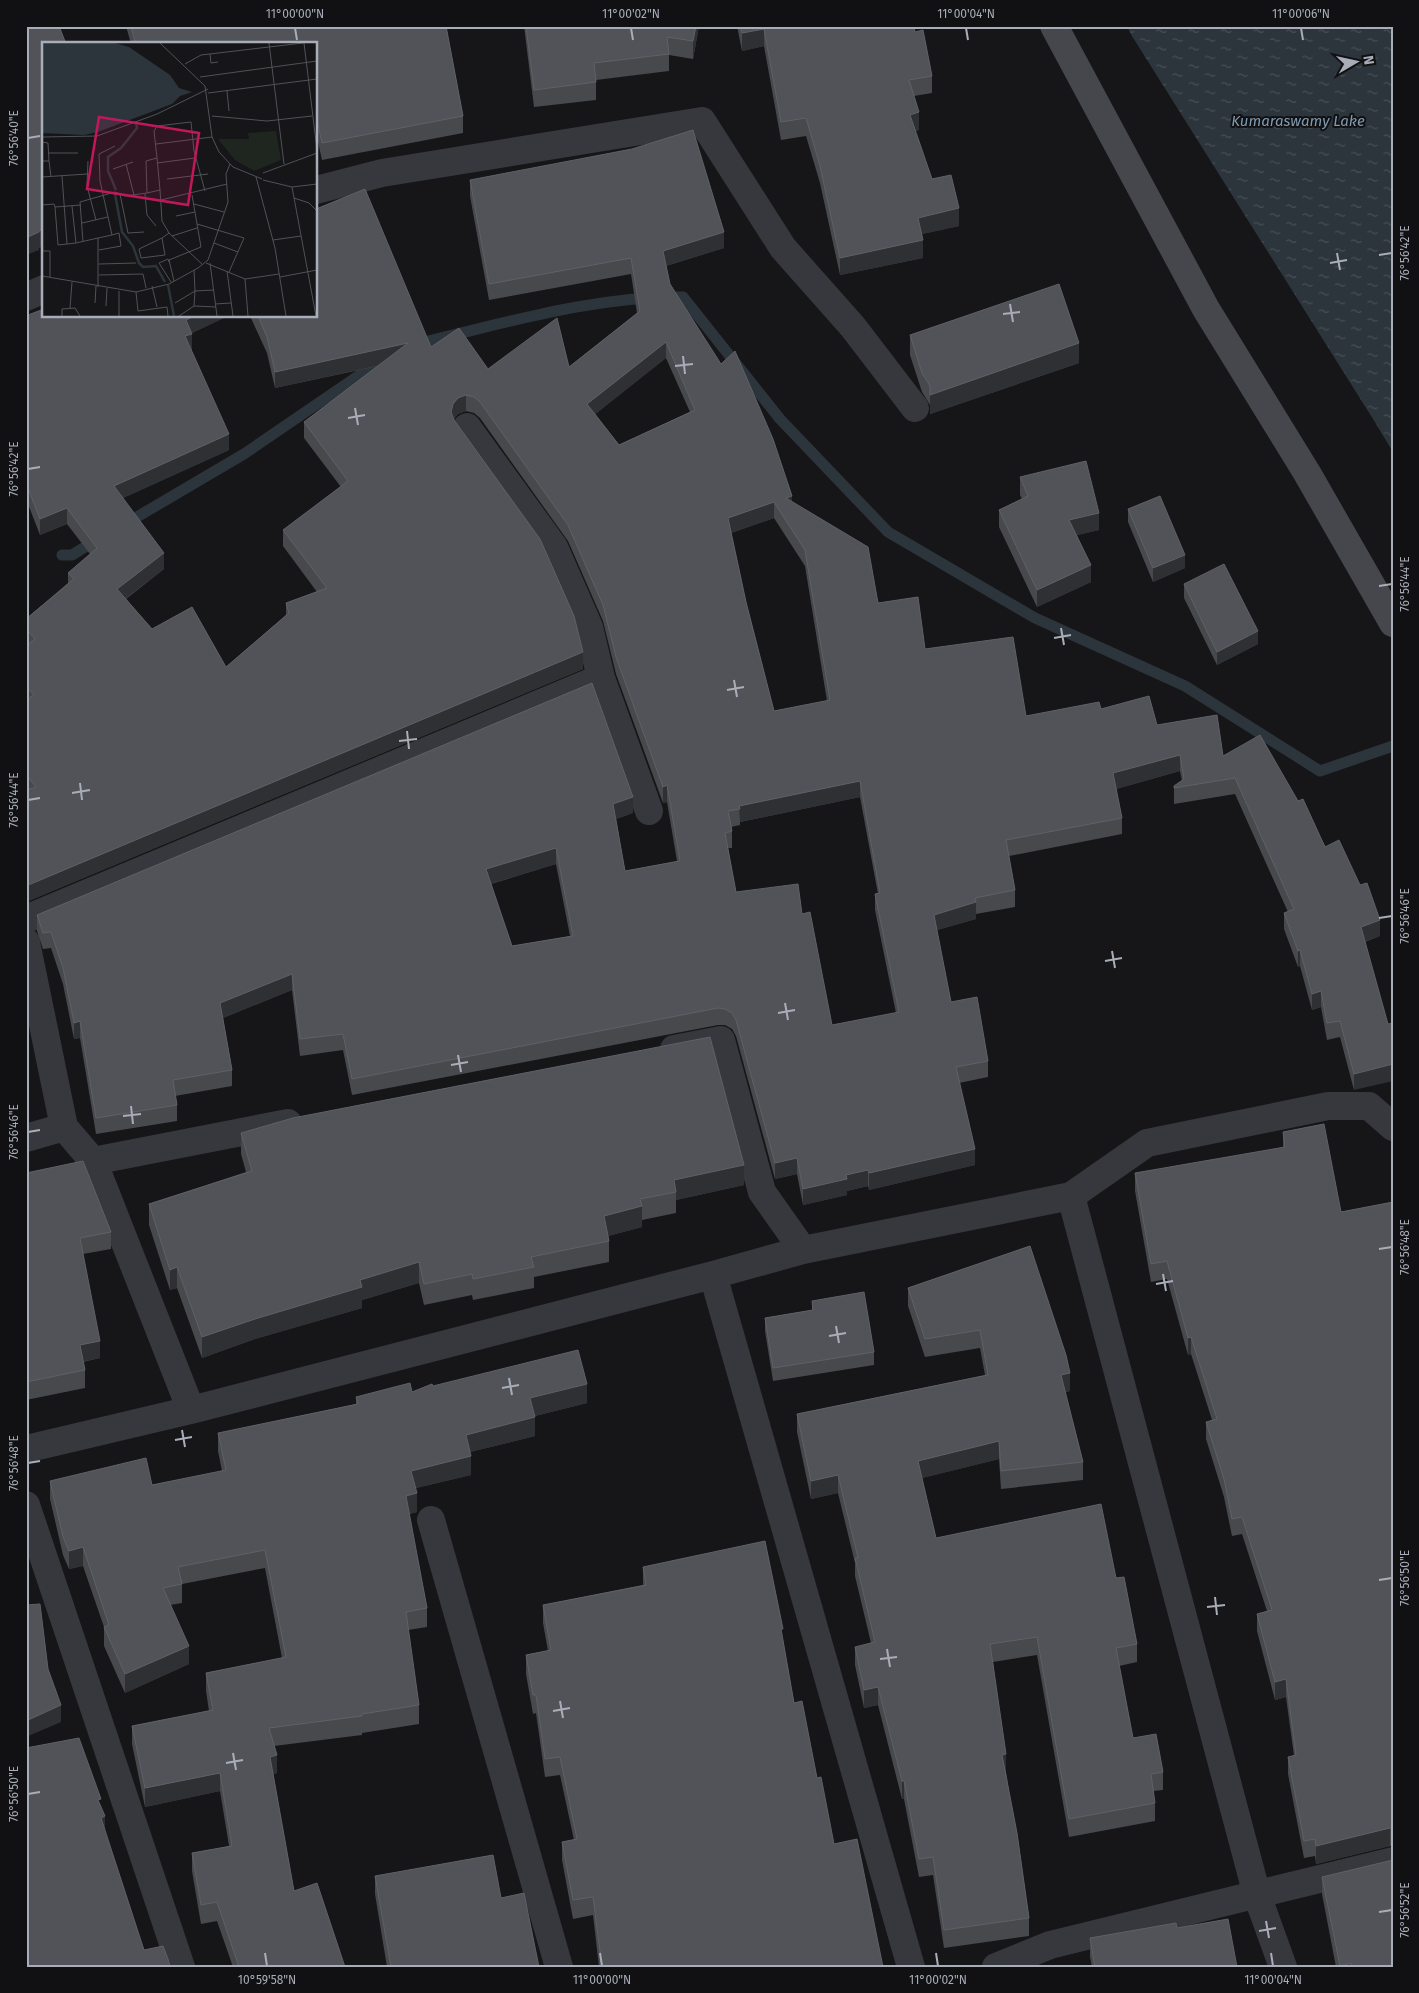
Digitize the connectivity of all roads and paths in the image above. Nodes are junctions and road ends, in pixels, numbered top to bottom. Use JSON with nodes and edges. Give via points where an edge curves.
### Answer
{"nodes":[{"id":1,"x":1054,"y":26,"type":"edge"},
{"id":2,"x":318,"y":189,"type":"edge"},
{"id":3,"x":42,"y":290,"type":"edge"},
{"id":4,"x":26,"y":297,"type":"edge"},
{"id":5,"x":915,"y":408,"type":"dead end"},
{"id":6,"x":467,"y":427,"type":"dead end"},
{"id":7,"x":1393,"y":623,"type":"edge"},
{"id":8,"x":600,"y":678,"type":"junction"},
{"id":9,"x":649,"y":811,"type":"dead end"},
{"id":10,"x":26,"y":920,"type":"edge"},
{"id":11,"x":26,"y":942,"type":"edge"},
{"id":12,"x":654,"y":1053,"type":"edge"},
{"id":13,"x":315,"y":1118,"type":"edge"},
{"id":14,"x":64,"y":1127,"type":"junction"},
{"id":15,"x":1393,"y":1127,"type":"edge"},
{"id":16,"x":26,"y":1138,"type":"edge"},
{"id":17,"x":92,"y":1161,"type":"junction"},
{"id":18,"x":1071,"y":1196,"type":"junction"},
{"id":19,"x":803,"y":1250,"type":"junction"},
{"id":20,"x":713,"y":1275,"type":"junction"},
{"id":21,"x":191,"y":1410,"type":"junction"},
{"id":22,"x":26,"y":1450,"type":"edge"},
{"id":23,"x":26,"y":1505,"type":"edge"},
{"id":24,"x":431,"y":1520,"type":"dead end"},
{"id":25,"x":1393,"y":1861,"type":"edge"},
{"id":26,"x":1258,"y":1895,"type":"junction"},
{"id":27,"x":181,"y":1967,"type":"edge"},
{"id":28,"x":559,"y":1967,"type":"edge"},
{"id":29,"x":910,"y":1967,"type":"edge"},
{"id":30,"x":996,"y":1967,"type":"edge"},
{"id":31,"x":1283,"y":1967,"type":"edge"}],
"edges":[{"from":1,"to":7,"type":"street","via":[[1206,309],[1307,473]]},
{"from":2,"to":5,"type":"street","via":[[382,173],[702,120],[783,248],[854,327]]},
{"from":3,"to":4,"type":"street"},
{"from":6,"to":8,"type":"street","via":[[554,547],[589,628]]},
{"from":8,"to":9,"type":"street"},
{"from":8,"to":10,"type":"street"},
{"from":11,"to":14,"type":"street"},
{"from":12,"to":19,"type":"street","via":[[721,1040],[762,1192]]},
{"from":13,"to":17,"type":"street"},
{"from":14,"to":16,"type":"street"},
{"from":14,"to":17,"type":"street"},
{"from":15,"to":18,"type":"street","via":[[1369,1106],[1328,1106],[1147,1143]]},
{"from":17,"to":21,"type":"street"},
{"from":18,"to":19,"type":"street"},
{"from":18,"to":26,"type":"street"},
{"from":19,"to":20,"type":"street"},
{"from":20,"to":21,"type":"street"},
{"from":20,"to":29,"type":"street"},
{"from":21,"to":22,"type":"street"},
{"from":23,"to":27,"type":"street"},
{"from":24,"to":28,"type":"street"},
{"from":25,"to":26,"type":"street"},
{"from":26,"to":30,"type":"street","via":[[1050,1945]]},
{"from":26,"to":31,"type":"street"}]}
